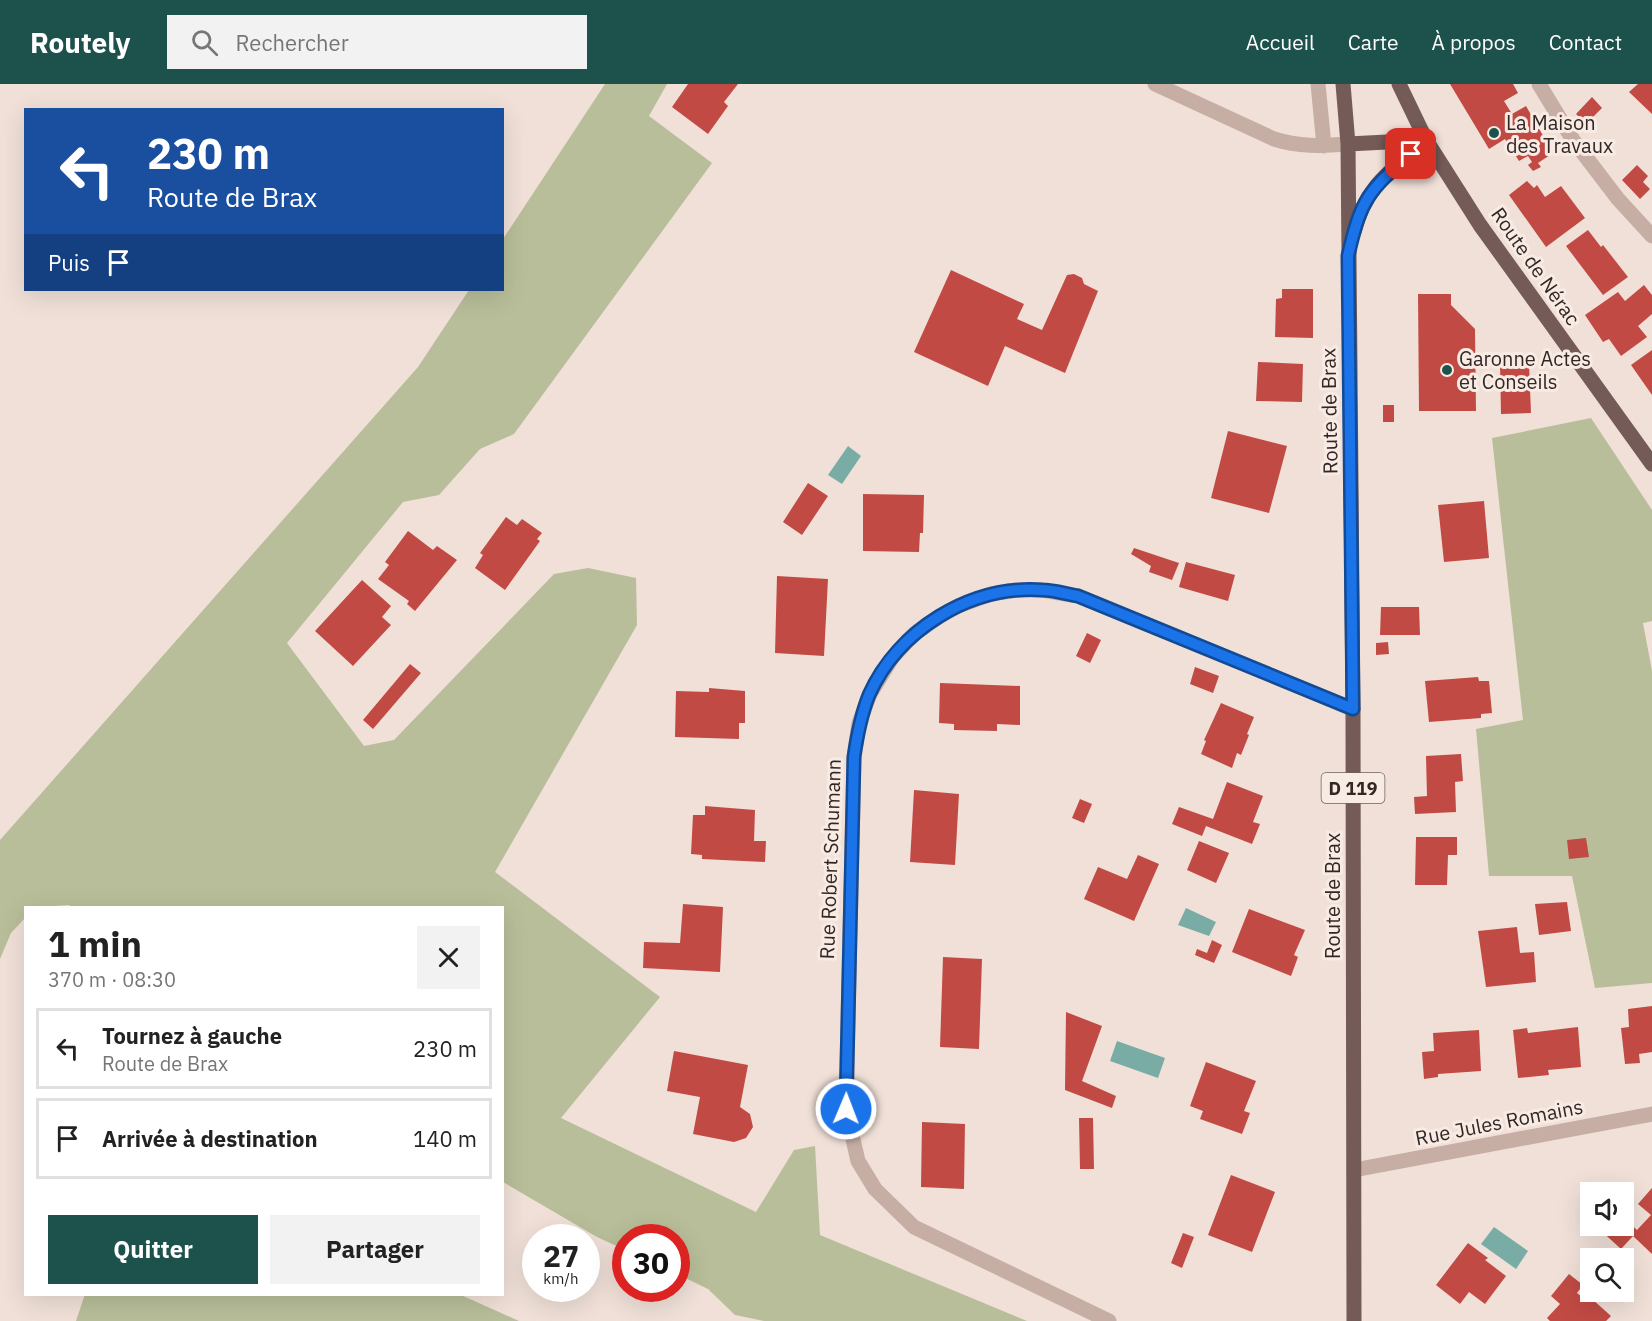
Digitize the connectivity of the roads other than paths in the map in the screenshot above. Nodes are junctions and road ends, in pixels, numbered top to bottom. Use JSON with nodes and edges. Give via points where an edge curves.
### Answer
{"nodes":[{"id":1,"x":1155,"y":84,"type":"edge"},
{"id":2,"x":1318,"y":84,"type":"edge"},
{"id":3,"x":1343,"y":84,"type":"edge"},
{"id":4,"x":1399,"y":84,"type":"edge"},
{"id":5,"x":1539,"y":84,"type":"edge"},
{"id":6,"x":1426,"y":140,"type":"junction"},
{"id":7,"x":1347,"y":144,"type":"junction"},
{"id":8,"x":1324,"y":146,"type":"junction"},
{"id":9,"x":1652,"y":236,"type":"edge"},
{"id":10,"x":1348,"y":256,"type":"junction"},
{"id":11,"x":1652,"y":464,"type":"edge"},
{"id":12,"x":1353,"y":709,"type":"junction"},
{"id":13,"x":1652,"y":1114,"type":"edge"},
{"id":14,"x":1354,"y":1170,"type":"junction"},
{"id":15,"x":1109,"y":1321,"type":"edge"},
{"id":16,"x":1354,"y":1321,"type":"edge"}],
"edges":[{"from":1,"to":8,"type":"street","via":[[1274,139],[1294,145]]},
{"from":2,"to":8,"type":"street"},
{"from":3,"to":7,"type":"main road","number":"D 119"},
{"from":4,"to":6,"type":"main road","name":"Route de Nérac"},
{"from":5,"to":9,"type":"street","via":[[1573,140]]},
{"from":6,"to":7,"type":"main road"},
{"from":6,"to":10,"type":"main road","name":"Route de Brax","number":"D 119","via":[[1380,180],[1367,197],[1359,211]]},
{"from":6,"to":11,"type":"main road","name":"Route de Nérac","via":[[1480,225]]},
{"from":7,"to":8,"type":"street"},
{"from":7,"to":10,"type":"main road","name":"Route de Brax","number":"D 119"},
{"from":10,"to":12,"type":"main road","name":"Route de Brax","number":"D 119"},
{"from":12,"to":14,"type":"main road","name":"Route de Brax","number":"D 119"},
{"from":12,"to":15,"type":"street","name":"Rue Robert Schumann","via":[[1078,596],[1042,590],[991,594],[940,616],[914,634],[892,658],[870,694],[854,757],[850,870],[846,1109],[854,1152],[874,1190],[914,1227]]},
{"from":13,"to":14,"type":"street","name":"Rue Jules Romains"},
{"from":14,"to":16,"type":"main road","name":"Route de Brax","number":"D 119"}]}
